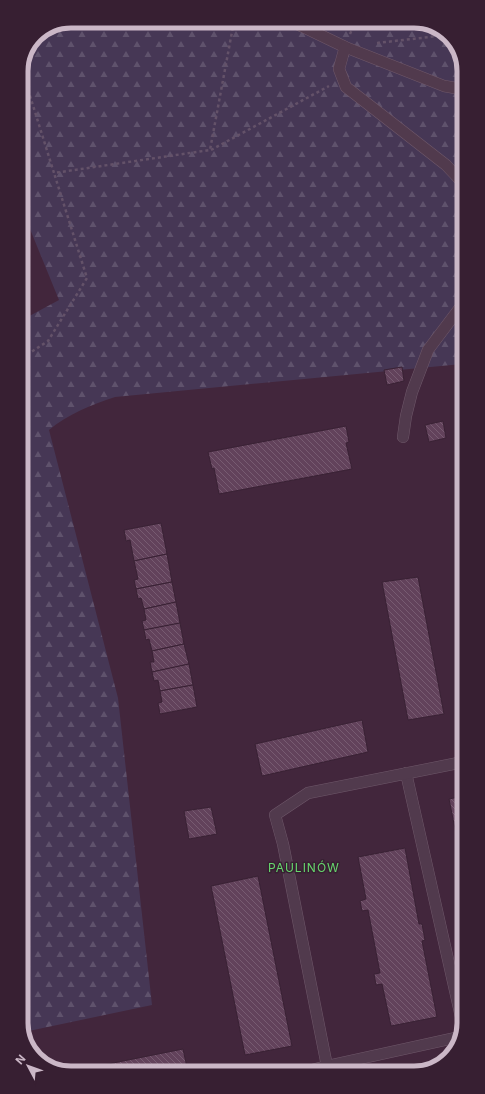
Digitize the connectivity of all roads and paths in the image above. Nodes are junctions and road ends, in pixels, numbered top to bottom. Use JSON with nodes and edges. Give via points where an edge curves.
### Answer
{"nodes":[{"id":1,"x":233,"y":28,"type":"edge"},
{"id":2,"x":306,"y":28,"type":"edge"},
{"id":3,"x":353,"y":28,"type":"edge"},
{"id":4,"x":439,"y":36,"type":"edge"},
{"id":5,"x":376,"y":43,"type":"dead end"},
{"id":6,"x":345,"y":47,"type":"junction"},
{"id":7,"x":343,"y":78,"type":"junction"},
{"id":8,"x":457,"y":88,"type":"edge"},
{"id":9,"x":28,"y":89,"type":"edge"},
{"id":10,"x":210,"y":150,"type":"junction"},
{"id":11,"x":54,"y":172,"type":"junction"},
{"id":12,"x":457,"y":177,"type":"edge"},
{"id":13,"x":457,"y":312,"type":"edge"},
{"id":14,"x":28,"y":354,"type":"edge"},
{"id":15,"x":403,"y":437,"type":"dead end"},
{"id":16,"x":457,"y":763,"type":"edge"},
{"id":17,"x":406,"y":773,"type":"junction"},
{"id":18,"x":457,"y":999,"type":"edge"},
{"id":19,"x":454,"y":1038,"type":"edge"},
{"id":20,"x":328,"y":1066,"type":"edge"},
{"id":21,"x":336,"y":1066,"type":"edge"}],
"edges":[{"from":1,"to":10,"type":"path"},
{"from":2,"to":6,"type":"lane"},
{"from":3,"to":6,"type":"path"},
{"from":4,"to":5,"type":"path"},
{"from":6,"to":7,"type":"lane","via":[[339,69]]},
{"from":6,"to":8,"type":"lane","via":[[444,86]]},
{"from":7,"to":10,"type":"path"},
{"from":7,"to":12,"type":"lane","via":[[346,87],[446,165]]},
{"from":9,"to":11,"type":"path"},
{"from":10,"to":11,"type":"path"},
{"from":11,"to":14,"type":"path","via":[[87,278],[48,341]]},
{"from":13,"to":15,"type":"lane","via":[[428,350],[412,392]]},
{"from":16,"to":17,"type":"lane"},
{"from":17,"to":18,"type":"lane"},
{"from":17,"to":20,"type":"lane","via":[[308,793],[275,815]]},
{"from":19,"to":21,"type":"lane"}]}
